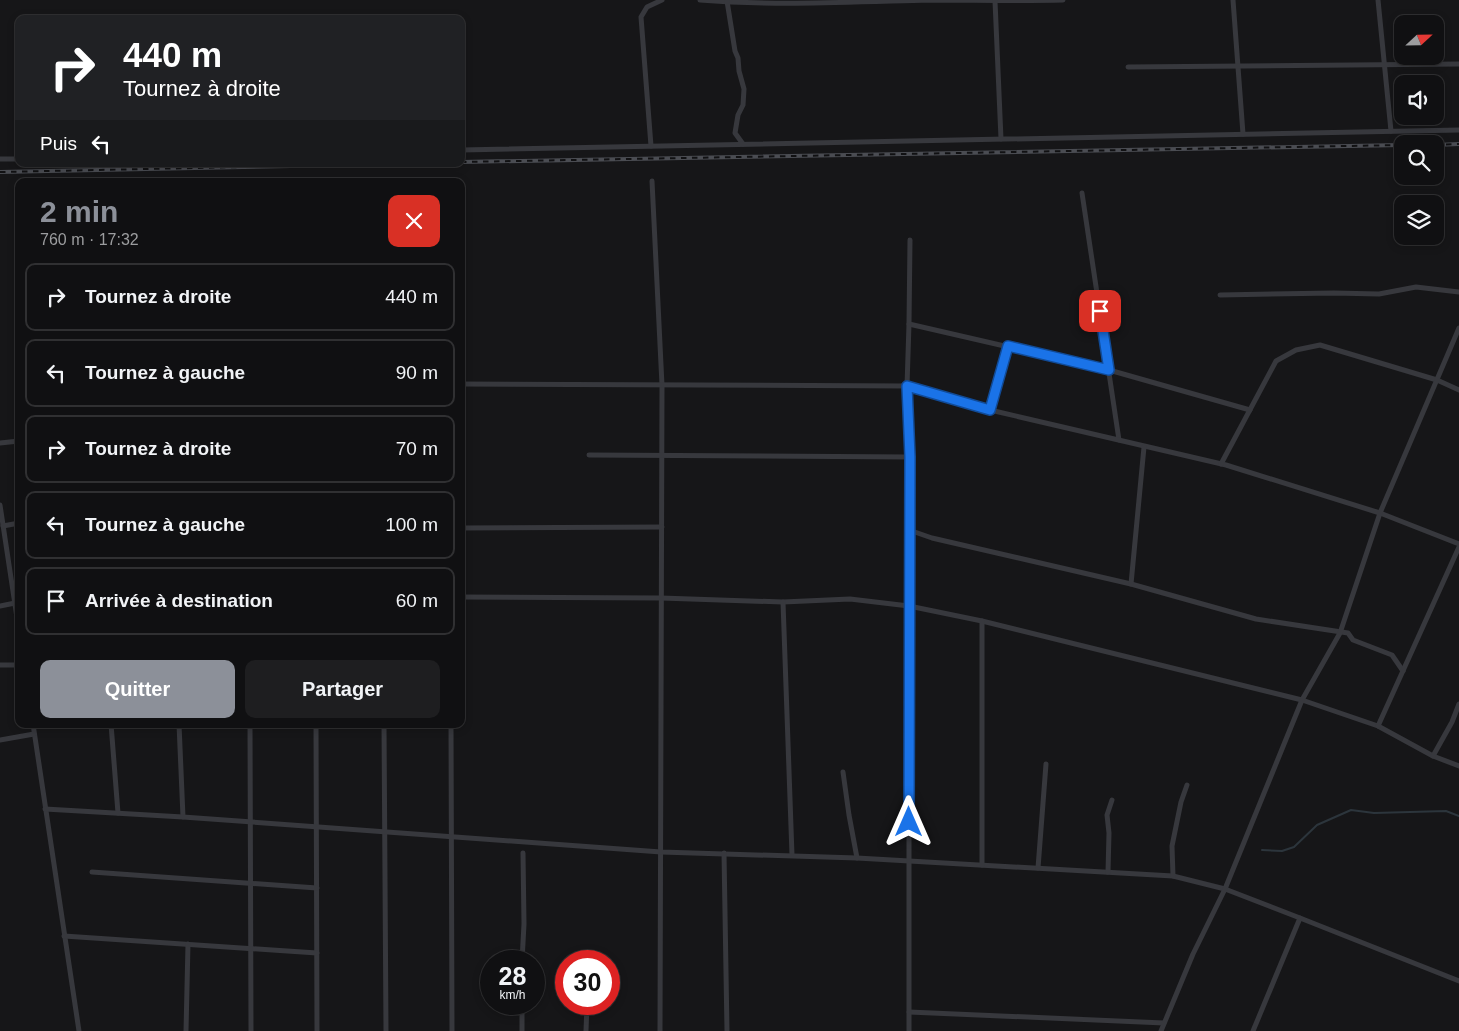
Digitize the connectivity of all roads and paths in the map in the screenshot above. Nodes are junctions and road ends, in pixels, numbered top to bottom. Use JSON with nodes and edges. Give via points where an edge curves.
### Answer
{"nodes":[{"id":1,"x":662,"y":0,"type":"edge"},
{"id":2,"x":700,"y":0,"type":"edge"},
{"id":3,"x":930,"y":0,"type":"edge"},
{"id":4,"x":1005,"y":0,"type":"edge"},
{"id":5,"x":1058,"y":0,"type":"edge"},
{"id":6,"x":1063,"y":0,"type":"edge"},
{"id":7,"x":1233,"y":0,"type":"edge"},
{"id":8,"x":1378,"y":0,"type":"edge"},
{"id":9,"x":727,"y":1,"type":"edge"},
{"id":10,"x":995,"y":1,"type":"edge"},
{"id":11,"x":1459,"y":64,"type":"edge"},
{"id":12,"x":1238,"y":66,"type":"junction"},
{"id":13,"x":1384,"y":66,"type":"junction"},
{"id":14,"x":1128,"y":67,"type":"dead end"},
{"id":15,"x":1459,"y":130,"type":"edge"},
{"id":16,"x":1391,"y":131,"type":"junction"},
{"id":17,"x":1243,"y":134,"type":"junction"},
{"id":18,"x":1001,"y":139,"type":"junction"},
{"id":19,"x":743,"y":144,"type":"junction"},
{"id":20,"x":651,"y":146,"type":"junction"},
{"id":21,"x":465,"y":150,"type":"edge"},
{"id":22,"x":15,"y":158,"type":"edge"},
{"id":23,"x":0,"y":159,"type":"edge"},
{"id":24,"x":652,"y":181,"type":"dead end"},
{"id":25,"x":1082,"y":193,"type":"dead end"},
{"id":26,"x":910,"y":240,"type":"dead end"},
{"id":27,"x":1459,"y":292,"type":"edge"},
{"id":28,"x":1220,"y":295,"type":"dead end"},
{"id":29,"x":909,"y":324,"type":"junction"},
{"id":30,"x":1459,"y":328,"type":"edge"},
{"id":31,"x":1008,"y":346,"type":"junction"},
{"id":32,"x":1109,"y":370,"type":"junction"},
{"id":33,"x":1437,"y":380,"type":"junction"},
{"id":34,"x":465,"y":384,"type":"edge"},
{"id":35,"x":662,"y":385,"type":"junction"},
{"id":36,"x":907,"y":386,"type":"junction"},
{"id":37,"x":1459,"y":390,"type":"edge"},
{"id":38,"x":990,"y":410,"type":"junction"},
{"id":39,"x":1250,"y":410,"type":"junction"},
{"id":40,"x":1119,"y":440,"type":"junction"},
{"id":41,"x":15,"y":441,"type":"edge"},
{"id":42,"x":0,"y":443,"type":"edge"},
{"id":43,"x":1144,"y":447,"type":"junction"},
{"id":44,"x":589,"y":455,"type":"dead end"},
{"id":45,"x":662,"y":455,"type":"junction"},
{"id":46,"x":910,"y":457,"type":"junction"},
{"id":47,"x":1221,"y":464,"type":"junction"},
{"id":48,"x":0,"y":505,"type":"edge"},
{"id":49,"x":1380,"y":513,"type":"junction"},
{"id":50,"x":15,"y":524,"type":"edge"},
{"id":51,"x":3,"y":526,"type":"junction"},
{"id":52,"x":662,"y":527,"type":"junction"},
{"id":53,"x":465,"y":528,"type":"edge"},
{"id":54,"x":910,"y":530,"type":"junction"},
{"id":55,"x":1459,"y":546,"type":"edge"},
{"id":56,"x":1131,"y":584,"type":"junction"},
{"id":57,"x":15,"y":588,"type":"edge"},
{"id":58,"x":465,"y":597,"type":"edge"},
{"id":59,"x":662,"y":598,"type":"junction"},
{"id":60,"x":783,"y":602,"type":"junction"},
{"id":61,"x":15,"y":603,"type":"edge"},
{"id":62,"x":0,"y":606,"type":"edge"},
{"id":63,"x":909,"y":606,"type":"junction"},
{"id":64,"x":982,"y":621,"type":"junction"},
{"id":65,"x":1340,"y":633,"type":"junction"},
{"id":66,"x":0,"y":665,"type":"edge"},
{"id":67,"x":15,"y":665,"type":"edge"},
{"id":68,"x":1403,"y":671,"type":"junction"},
{"id":69,"x":1302,"y":700,"type":"junction"},
{"id":70,"x":1459,"y":704,"type":"edge"},
{"id":71,"x":1378,"y":726,"type":"junction"},
{"id":72,"x":33,"y":728,"type":"edge"},
{"id":73,"x":111,"y":728,"type":"edge"},
{"id":74,"x":179,"y":728,"type":"edge"},
{"id":75,"x":250,"y":728,"type":"edge"},
{"id":76,"x":316,"y":728,"type":"edge"},
{"id":77,"x":384,"y":728,"type":"edge"},
{"id":78,"x":451,"y":728,"type":"edge"},
{"id":79,"x":34,"y":734,"type":"junction"},
{"id":80,"x":0,"y":740,"type":"edge"},
{"id":81,"x":1433,"y":756,"type":"junction"},
{"id":82,"x":1046,"y":764,"type":"dead end"},
{"id":83,"x":1459,"y":766,"type":"edge"},
{"id":84,"x":843,"y":772,"type":"dead end"},
{"id":85,"x":1187,"y":785,"type":"dead end"},
{"id":86,"x":1112,"y":800,"type":"dead end"},
{"id":87,"x":46,"y":809,"type":"junction"},
{"id":88,"x":118,"y":813,"type":"junction"},
{"id":89,"x":183,"y":817,"type":"junction"},
{"id":90,"x":250,"y":822,"type":"junction"},
{"id":91,"x":316,"y":826,"type":"junction"},
{"id":92,"x":385,"y":831,"type":"junction"},
{"id":93,"x":451,"y":836,"type":"junction"},
{"id":94,"x":661,"y":852,"type":"junction"},
{"id":95,"x":523,"y":853,"type":"dead end"},
{"id":96,"x":724,"y":853,"type":"junction"},
{"id":97,"x":792,"y":855,"type":"junction"},
{"id":98,"x":857,"y":858,"type":"junction"},
{"id":99,"x":909,"y":861,"type":"junction"},
{"id":100,"x":982,"y":865,"type":"junction"},
{"id":101,"x":1038,"y":868,"type":"junction"},
{"id":102,"x":92,"y":872,"type":"dead end"},
{"id":103,"x":1108,"y":872,"type":"junction"},
{"id":104,"x":1173,"y":876,"type":"junction"},
{"id":105,"x":250,"y":883,"type":"junction"},
{"id":106,"x":316,"y":888,"type":"junction"},
{"id":107,"x":1225,"y":889,"type":"junction"},
{"id":108,"x":1300,"y":918,"type":"junction"},
{"id":109,"x":64,"y":936,"type":"junction"},
{"id":110,"x":188,"y":944,"type":"junction"},
{"id":111,"x":251,"y":948,"type":"junction"},
{"id":112,"x":523,"y":950,"type":"edge"},
{"id":113,"x":316,"y":953,"type":"junction"},
{"id":114,"x":1459,"y":981,"type":"edge"},
{"id":115,"x":909,"y":1012,"type":"junction"},
{"id":116,"x":522,"y":1015,"type":"edge"},
{"id":117,"x":587,"y":1015,"type":"edge"},
{"id":118,"x":1164,"y":1023,"type":"junction"},
{"id":119,"x":78,"y":1031,"type":"edge"},
{"id":120,"x":186,"y":1031,"type":"edge"},
{"id":121,"x":251,"y":1031,"type":"edge"},
{"id":122,"x":316,"y":1031,"type":"edge"},
{"id":123,"x":386,"y":1031,"type":"edge"},
{"id":124,"x":452,"y":1031,"type":"edge"},
{"id":125,"x":522,"y":1031,"type":"edge"},
{"id":126,"x":586,"y":1031,"type":"edge"},
{"id":127,"x":660,"y":1031,"type":"edge"},
{"id":128,"x":727,"y":1031,"type":"edge"},
{"id":129,"x":909,"y":1031,"type":"edge"},
{"id":130,"x":1161,"y":1031,"type":"edge"},
{"id":131,"x":1253,"y":1031,"type":"edge"}],
"edges":[{"from":1,"to":20,"type":"street","via":[[647,6],[641,17]]},
{"from":2,"to":9,"type":"street"},
{"from":3,"to":9,"type":"street","via":[[862,3]]},
{"from":3,"to":10,"type":"street"},
{"from":4,"to":5,"type":"street"},
{"from":4,"to":10,"type":"street"},
{"from":5,"to":6,"type":"street"},
{"from":7,"to":12,"type":"street"},
{"from":8,"to":13,"type":"street"},
{"from":9,"to":19,"type":"street","via":[[734,51],[744,89],[735,133]]},
{"from":10,"to":18,"type":"street"},
{"from":11,"to":13,"type":"street"},
{"from":12,"to":13,"type":"street"},
{"from":12,"to":14,"type":"street"},
{"from":12,"to":17,"type":"street"},
{"from":13,"to":16,"type":"street"},
{"from":15,"to":16,"type":"street"},
{"from":16,"to":17,"type":"street"},
{"from":17,"to":18,"type":"street"},
{"from":18,"to":19,"type":"street"},
{"from":19,"to":20,"type":"street"},
{"from":20,"to":21,"type":"street"},
{"from":22,"to":23,"type":"street"},
{"from":24,"to":35,"type":"street"},
{"from":25,"to":32,"type":"street"},
{"from":26,"to":29,"type":"street"},
{"from":27,"to":28,"type":"street","via":[[1416,287],[1380,294]]},
{"from":29,"to":31,"type":"street"},
{"from":29,"to":36,"type":"street"},
{"from":30,"to":33,"type":"street"},
{"from":31,"to":32,"type":"street"},
{"from":31,"to":38,"type":"street"},
{"from":32,"to":39,"type":"street"},
{"from":32,"to":40,"type":"street"},
{"from":33,"to":37,"type":"street"},
{"from":33,"to":39,"type":"street","via":[[1320,345],[1296,350],[1276,361]]},
{"from":33,"to":49,"type":"street"},
{"from":34,"to":35,"type":"street"},
{"from":35,"to":36,"type":"street"},
{"from":35,"to":45,"type":"street"},
{"from":36,"to":38,"type":"street"},
{"from":36,"to":46,"type":"street"},
{"from":38,"to":40,"type":"street"},
{"from":39,"to":47,"type":"street"},
{"from":40,"to":43,"type":"street"},
{"from":41,"to":42,"type":"street"},
{"from":43,"to":47,"type":"street"},
{"from":43,"to":56,"type":"street"},
{"from":44,"to":45,"type":"street"},
{"from":45,"to":46,"type":"street"},
{"from":45,"to":52,"type":"street"},
{"from":46,"to":54,"type":"street"},
{"from":47,"to":49,"type":"street"},
{"from":48,"to":51,"type":"street"},
{"from":49,"to":55,"type":"street"},
{"from":49,"to":65,"type":"street"},
{"from":50,"to":51,"type":"street"},
{"from":51,"to":57,"type":"street"},
{"from":52,"to":53,"type":"street"},
{"from":52,"to":59,"type":"street"},
{"from":54,"to":56,"type":"street","via":[[932,538]]},
{"from":54,"to":63,"type":"street"},
{"from":55,"to":68,"type":"street"},
{"from":56,"to":65,"type":"street","via":[[1256,619]]},
{"from":58,"to":59,"type":"street"},
{"from":59,"to":60,"type":"street"},
{"from":59,"to":94,"type":"street"},
{"from":60,"to":63,"type":"street","via":[[850,599]]},
{"from":60,"to":97,"type":"street"},
{"from":61,"to":62,"type":"street"},
{"from":63,"to":64,"type":"street"},
{"from":63,"to":99,"type":"street"},
{"from":64,"to":69,"type":"street"},
{"from":64,"to":100,"type":"street"},
{"from":65,"to":68,"type":"street","via":[[1348,633],[1353,640],[1373,650],[1387,652]]},
{"from":65,"to":69,"type":"street"},
{"from":66,"to":67,"type":"street"},
{"from":68,"to":71,"type":"street"},
{"from":69,"to":71,"type":"street"},
{"from":69,"to":107,"type":"street"},
{"from":70,"to":81,"type":"street"},
{"from":71,"to":81,"type":"street"},
{"from":72,"to":79,"type":"street"},
{"from":73,"to":88,"type":"street"},
{"from":74,"to":89,"type":"street"},
{"from":75,"to":90,"type":"street"},
{"from":76,"to":91,"type":"street"},
{"from":77,"to":92,"type":"street"},
{"from":78,"to":93,"type":"street"},
{"from":79,"to":80,"type":"street"},
{"from":79,"to":87,"type":"street"},
{"from":81,"to":83,"type":"street"},
{"from":82,"to":101,"type":"street"},
{"from":84,"to":98,"type":"street"},
{"from":85,"to":104,"type":"street","via":[[1172,846]]},
{"from":86,"to":103,"type":"street","via":[[1107,815]]},
{"from":87,"to":88,"type":"street"},
{"from":87,"to":109,"type":"street"},
{"from":88,"to":89,"type":"street"},
{"from":89,"to":90,"type":"street"},
{"from":90,"to":91,"type":"street"},
{"from":90,"to":105,"type":"street"},
{"from":91,"to":92,"type":"street"},
{"from":91,"to":106,"type":"street"},
{"from":92,"to":93,"type":"street"},
{"from":92,"to":123,"type":"street"},
{"from":93,"to":94,"type":"street"},
{"from":93,"to":124,"type":"street"},
{"from":94,"to":96,"type":"street"},
{"from":94,"to":127,"type":"street"},
{"from":95,"to":112,"type":"street"},
{"from":96,"to":97,"type":"street"},
{"from":96,"to":128,"type":"street"},
{"from":97,"to":98,"type":"street"},
{"from":98,"to":99,"type":"street"},
{"from":99,"to":100,"type":"street"},
{"from":99,"to":115,"type":"street"},
{"from":100,"to":101,"type":"street"},
{"from":101,"to":103,"type":"street"},
{"from":102,"to":105,"type":"street"},
{"from":103,"to":104,"type":"street"},
{"from":104,"to":107,"type":"street"},
{"from":105,"to":106,"type":"street"},
{"from":105,"to":111,"type":"street"},
{"from":106,"to":113,"type":"street"},
{"from":107,"to":108,"type":"street"},
{"from":107,"to":118,"type":"street"},
{"from":108,"to":114,"type":"street"},
{"from":108,"to":131,"type":"street"},
{"from":109,"to":110,"type":"street"},
{"from":109,"to":119,"type":"street"},
{"from":110,"to":111,"type":"street"},
{"from":110,"to":120,"type":"street"},
{"from":111,"to":113,"type":"street"},
{"from":111,"to":121,"type":"street"},
{"from":113,"to":122,"type":"street"},
{"from":115,"to":118,"type":"street"},
{"from":115,"to":129,"type":"street"},
{"from":116,"to":125,"type":"street"},
{"from":117,"to":126,"type":"street"},
{"from":118,"to":130,"type":"street"}]}
